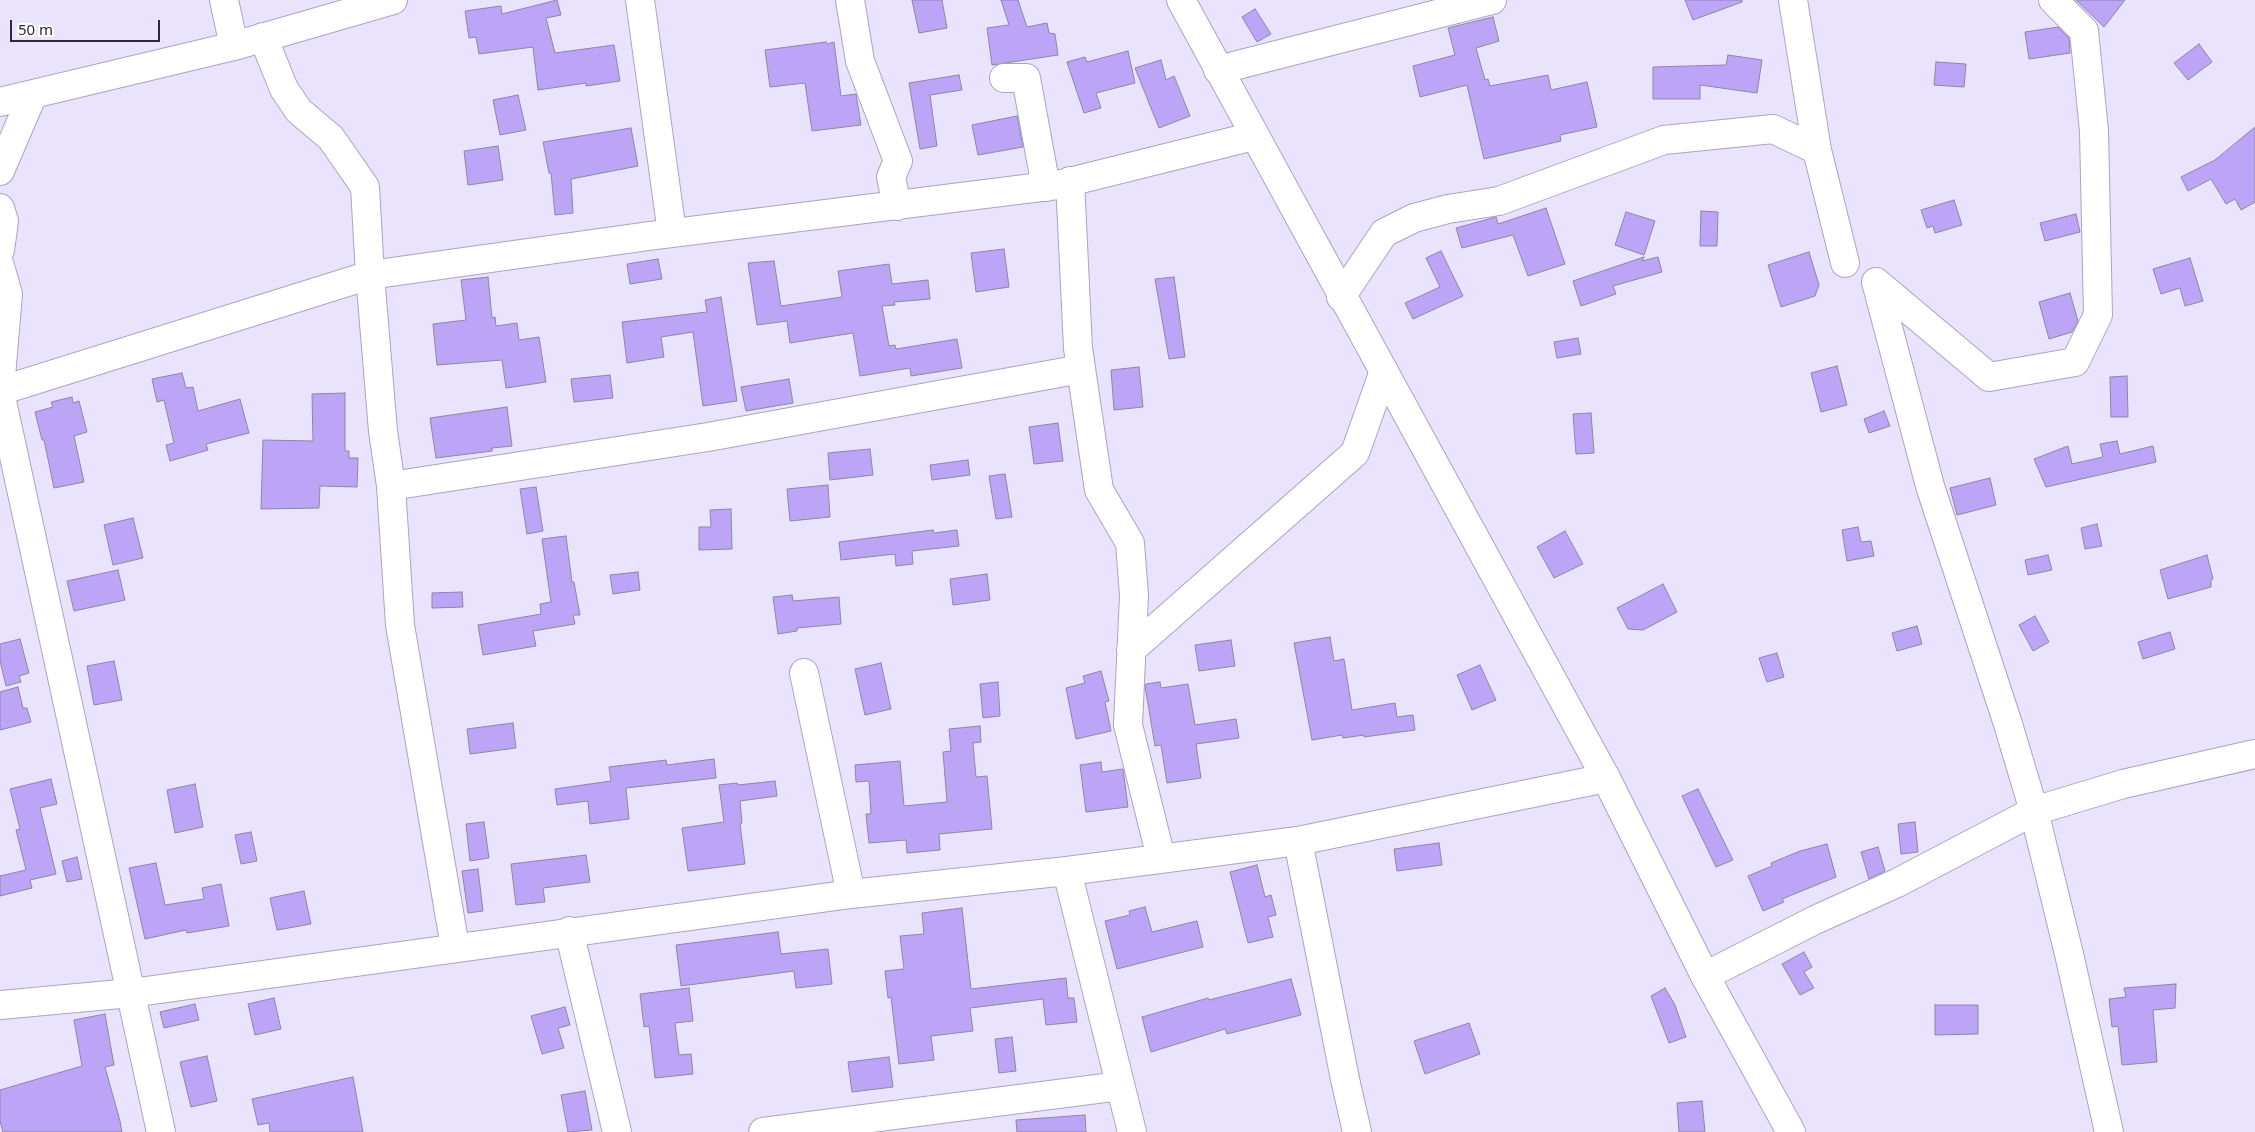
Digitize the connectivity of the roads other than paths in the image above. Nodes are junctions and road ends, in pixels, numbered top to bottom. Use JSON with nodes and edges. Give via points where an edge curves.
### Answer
{"nodes":[{"id":1,"x":224,"y":0,"type":"edge"},
{"id":2,"x":393,"y":0,"type":"edge"},
{"id":3,"x":640,"y":0,"type":"edge"},
{"id":4,"x":850,"y":0,"type":"edge"},
{"id":5,"x":1181,"y":0,"type":"edge"},
{"id":6,"x":1492,"y":0,"type":"edge"},
{"id":7,"x":1793,"y":0,"type":"edge"},
{"id":8,"x":2053,"y":0,"type":"edge"},
{"id":9,"x":263,"y":38,"type":"junction"},
{"id":10,"x":234,"y":46,"type":"junction"},
{"id":11,"x":1218,"y":70,"type":"junction"},
{"id":12,"x":1004,"y":78,"type":"dead end"},
{"id":13,"x":33,"y":94,"type":"junction"},
{"id":14,"x":0,"y":102,"type":"edge"},
{"id":15,"x":1254,"y":136,"type":"junction"},
{"id":16,"x":1817,"y":150,"type":"junction"},
{"id":17,"x":0,"y":171,"type":"edge"},
{"id":18,"x":1058,"y":184,"type":"junction"},
{"id":19,"x":897,"y":206,"type":"junction"},
{"id":20,"x":0,"y":208,"type":"edge"},
{"id":21,"x":672,"y":233,"type":"junction"},
{"id":22,"x":0,"y":250,"type":"edge"},
{"id":23,"x":1845,"y":263,"type":"dead end"},
{"id":24,"x":0,"y":266,"type":"edge"},
{"id":25,"x":370,"y":275,"type":"junction"},
{"id":26,"x":1342,"y":297,"type":"junction"},
{"id":27,"x":1081,"y":369,"type":"junction"},
{"id":28,"x":1384,"y":371,"type":"junction"},
{"id":29,"x":0,"y":390,"type":"edge"},
{"id":30,"x":391,"y":486,"type":"junction"},
{"id":31,"x":1131,"y":650,"type":"junction"},
{"id":32,"x":804,"y":673,"type":"dead end"},
{"id":33,"x":2255,"y":754,"type":"edge"},
{"id":34,"x":1606,"y":778,"type":"junction"},
{"id":35,"x":2034,"y":811,"type":"junction"},
{"id":36,"x":1298,"y":841,"type":"junction"},
{"id":37,"x":1161,"y":858,"type":"junction"},
{"id":38,"x":1067,"y":870,"type":"junction"},
{"id":39,"x":851,"y":894,"type":"junction"},
{"id":40,"x":569,"y":931,"type":"junction"},
{"id":41,"x":454,"y":947,"type":"junction"},
{"id":42,"x":1705,"y":976,"type":"junction"},
{"id":43,"x":131,"y":993,"type":"junction"},
{"id":44,"x":0,"y":1005,"type":"edge"},
{"id":45,"x":1120,"y":1086,"type":"junction"},
{"id":46,"x":161,"y":1132,"type":"edge"},
{"id":47,"x":617,"y":1132,"type":"edge"},
{"id":48,"x":763,"y":1132,"type":"edge"},
{"id":49,"x":1132,"y":1132,"type":"edge"},
{"id":50,"x":1358,"y":1132,"type":"edge"},
{"id":51,"x":1791,"y":1132,"type":"edge"},
{"id":52,"x":2109,"y":1132,"type":"edge"}],
"edges":[{"from":1,"to":10,"type":"street"},
{"from":2,"to":9,"type":"street"},
{"from":3,"to":21,"type":"street"},
{"from":4,"to":19,"type":"street","via":[[860,61],[898,160],[891,178]]},
{"from":5,"to":11,"type":"street"},
{"from":6,"to":11,"type":"street"},
{"from":7,"to":16,"type":"street"},
{"from":8,"to":35,"type":"street","via":[[2084,31],[2094,131],[2098,315],[2075,362],[1989,377],[1876,282],[1930,486]]},
{"from":9,"to":10,"type":"street"},
{"from":9,"to":25,"type":"street","via":[[284,89],[299,111],[331,138],[365,187]]},
{"from":10,"to":13,"type":"street"},
{"from":11,"to":15,"type":"street"},
{"from":12,"to":18,"type":"street","via":[[1026,78]]},
{"from":13,"to":14,"type":"street"},
{"from":13,"to":17,"type":"street"},
{"from":15,"to":18,"type":"street"},
{"from":15,"to":26,"type":"street"},
{"from":16,"to":23,"type":"street"},
{"from":16,"to":26,"type":"street","via":[[1773,129],[1664,140],[1499,201],[1414,218],[1384,233]]},
{"from":18,"to":19,"type":"street"},
{"from":18,"to":27,"type":"street"},
{"from":19,"to":21,"type":"street"},
{"from":20,"to":22,"type":"street","via":[[4,221]]},
{"from":21,"to":25,"type":"street"},
{"from":24,"to":29,"type":"street","via":[[8,294]]},
{"from":25,"to":29,"type":"street"},
{"from":25,"to":30,"type":"street","via":[[383,431]]},
{"from":26,"to":28,"type":"street"},
{"from":27,"to":30,"type":"street","via":[[708,437]]},
{"from":27,"to":31,"type":"street","via":[[1099,490],[1130,542],[1134,596]]},
{"from":28,"to":31,"type":"street","via":[[1355,453]]},
{"from":28,"to":34,"type":"street"},
{"from":29,"to":43,"type":"street"},
{"from":30,"to":41,"type":"street","via":[[400,625]]},
{"from":31,"to":37,"type":"street","via":[[1128,725]]},
{"from":32,"to":39,"type":"street"},
{"from":33,"to":35,"type":"street","via":[[2123,784]]},
{"from":34,"to":36,"type":"street"},
{"from":34,"to":42,"type":"street"},
{"from":35,"to":42,"type":"street","via":[[1897,883]]},
{"from":35,"to":52,"type":"street"},
{"from":36,"to":37,"type":"street"},
{"from":36,"to":50,"type":"street"},
{"from":37,"to":38,"type":"street"},
{"from":38,"to":39,"type":"street"},
{"from":38,"to":45,"type":"street"},
{"from":39,"to":40,"type":"street"},
{"from":40,"to":41,"type":"street"},
{"from":40,"to":47,"type":"street"},
{"from":41,"to":43,"type":"street"},
{"from":42,"to":51,"type":"street"},
{"from":43,"to":44,"type":"street"},
{"from":43,"to":46,"type":"street"},
{"from":45,"to":48,"type":"street"},
{"from":45,"to":49,"type":"street"}]}
